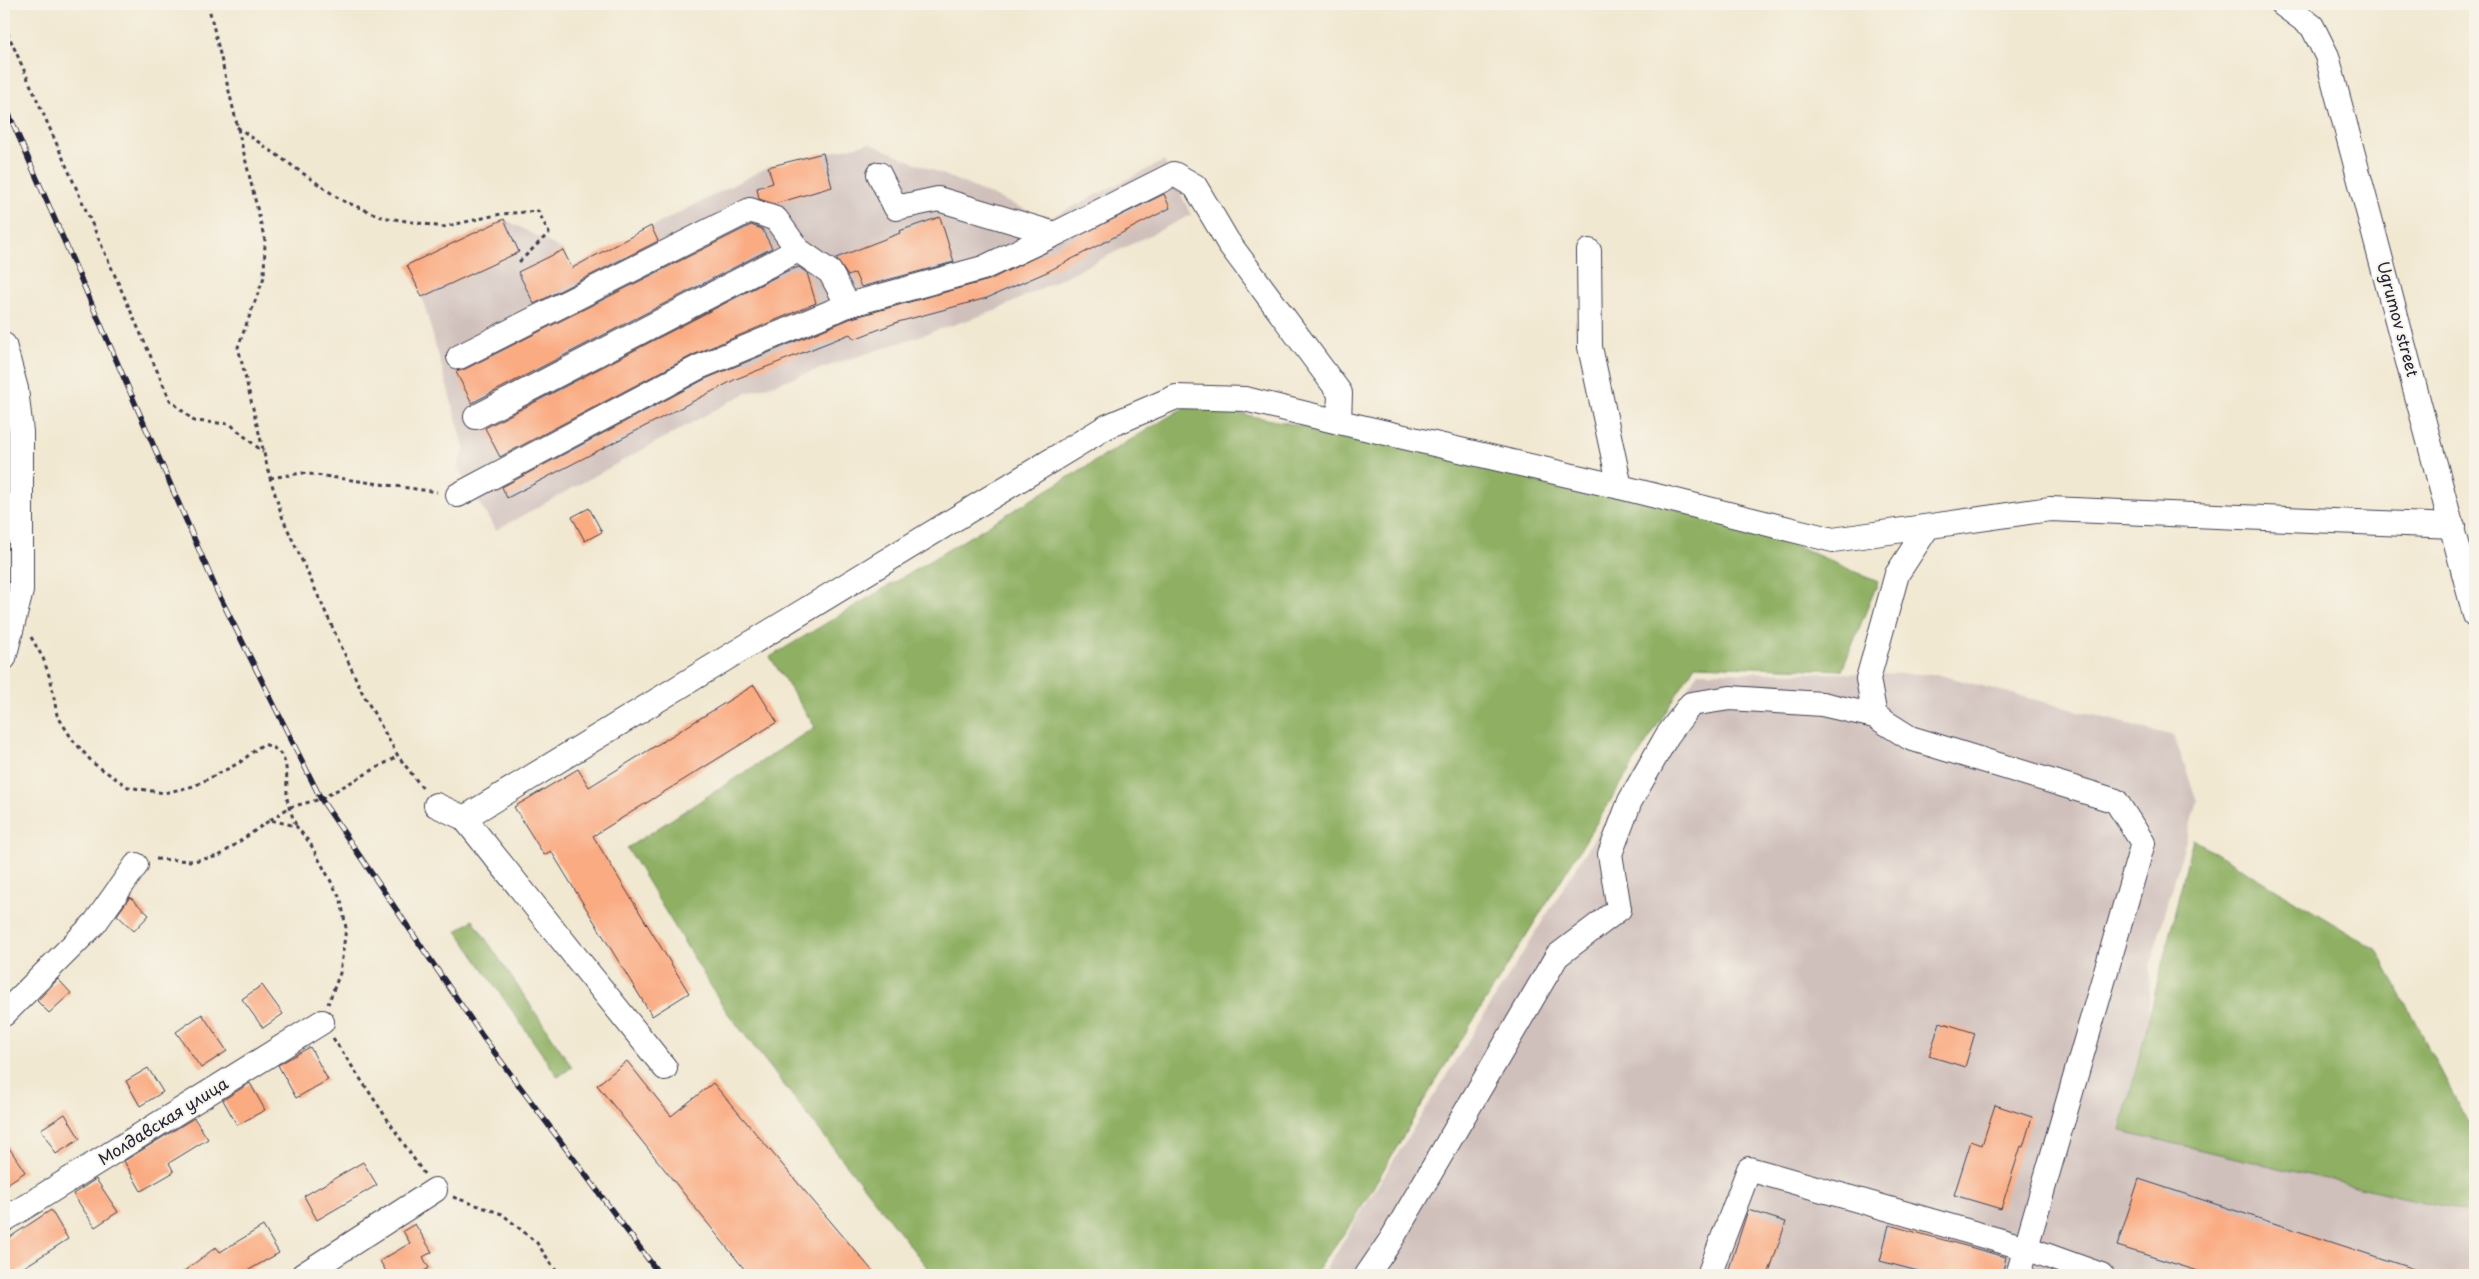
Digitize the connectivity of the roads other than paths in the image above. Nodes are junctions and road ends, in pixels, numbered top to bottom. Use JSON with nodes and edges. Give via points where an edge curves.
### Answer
{"nodes":[{"id":1,"x":2282,"y":4,"type":"edge"},
{"id":2,"x":879,"y":174,"type":"dead end"},
{"id":3,"x":1055,"y":234,"type":"junction"},
{"id":4,"x":798,"y":250,"type":"junction"},
{"id":5,"x":1589,"y":251,"type":"dead end"},
{"id":6,"x":848,"y":305,"type":"junction"},
{"id":7,"x":4,"y":345,"type":"edge"},
{"id":8,"x":459,"y":357,"type":"dead end"},
{"id":9,"x":476,"y":417,"type":"dead end"},
{"id":10,"x":1340,"y":422,"type":"junction"},
{"id":11,"x":1620,"y":487,"type":"junction"},
{"id":12,"x":458,"y":495,"type":"road end"},
{"id":13,"x":2452,"y":526,"type":"junction"},
{"id":14,"x":1927,"y":528,"type":"junction"},
{"id":15,"x":2475,"y":614,"type":"edge"},
{"id":16,"x":4,"y":658,"type":"edge"},
{"id":17,"x":1875,"y":716,"type":"junction"},
{"id":18,"x":436,"y":805,"type":"road end"},
{"id":19,"x":464,"y":818,"type":"junction"},
{"id":20,"x":136,"y":865,"type":"road end"},
{"id":21,"x":4,"y":1014,"type":"edge"},
{"id":22,"x":322,"y":1022,"type":"road end"},
{"id":23,"x":666,"y":1068,"type":"dead end"},
{"id":24,"x":435,"y":1190,"type":"road end"},
{"id":25,"x":4,"y":1220,"type":"edge"},
{"id":26,"x":2026,"y":1248,"type":"junction"},
{"id":27,"x":303,"y":1275,"type":"edge"},
{"id":28,"x":1367,"y":1275,"type":"edge"},
{"id":29,"x":1709,"y":1275,"type":"edge"},
{"id":30,"x":2018,"y":1275,"type":"edge"},
{"id":31,"x":2101,"y":1275,"type":"edge"}],
"edges":[{"from":1,"to":13,"type":"street","name":"Ugrumov street","via":[[2312,26],[2327,56]]},
{"from":2,"to":3,"type":"street","via":[[896,208],[938,199]]},
{"from":3,"to":6,"type":"street","via":[[983,268]]},
{"from":3,"to":10,"type":"street","via":[[1174,174],[1195,186],[1228,242],[1340,393]]},
{"from":4,"to":6,"type":"street","via":[[830,272]]},
{"from":4,"to":8,"type":"street","via":[[776,219],[750,210]]},
{"from":4,"to":9,"type":"street"},
{"from":5,"to":11,"type":"street","via":[[1590,347]]},
{"from":6,"to":12,"type":"street","via":[[698,367]]},
{"from":7,"to":16,"type":"street","via":[[16,389],[21,432],[20,591]]},
{"from":10,"to":11,"type":"street"},
{"from":10,"to":19,"type":"street","via":[[1244,399],[1176,397],[1106,427]]},
{"from":11,"to":14,"type":"street","via":[[1834,540]]},
{"from":13,"to":14,"type":"street","via":[[2050,509]]},
{"from":13,"to":15,"type":"street","name":"Ugrumov street"},
{"from":14,"to":17,"type":"street","via":[[1897,574],[1868,679]]},
{"from":17,"to":26,"type":"street","via":[[1910,738],[2116,801],[2143,842]]},
{"from":17,"to":28,"type":"street","via":[[1813,704],[1730,698],[1691,704],[1667,736],[1630,801],[1610,854],[1619,909],[1557,956],[1391,1240]]},
{"from":18,"to":19,"type":"street"},
{"from":19,"to":23,"type":"street"},
{"from":20,"to":21,"type":"street","via":[[96,923]]},
{"from":22,"to":25,"type":"street","name":"Молдавская улица"},
{"from":24,"to":27,"type":"street"},
{"from":26,"to":29,"type":"street","via":[[1749,1169]]},
{"from":26,"to":30,"type":"street"},
{"from":26,"to":31,"type":"street"}]}
